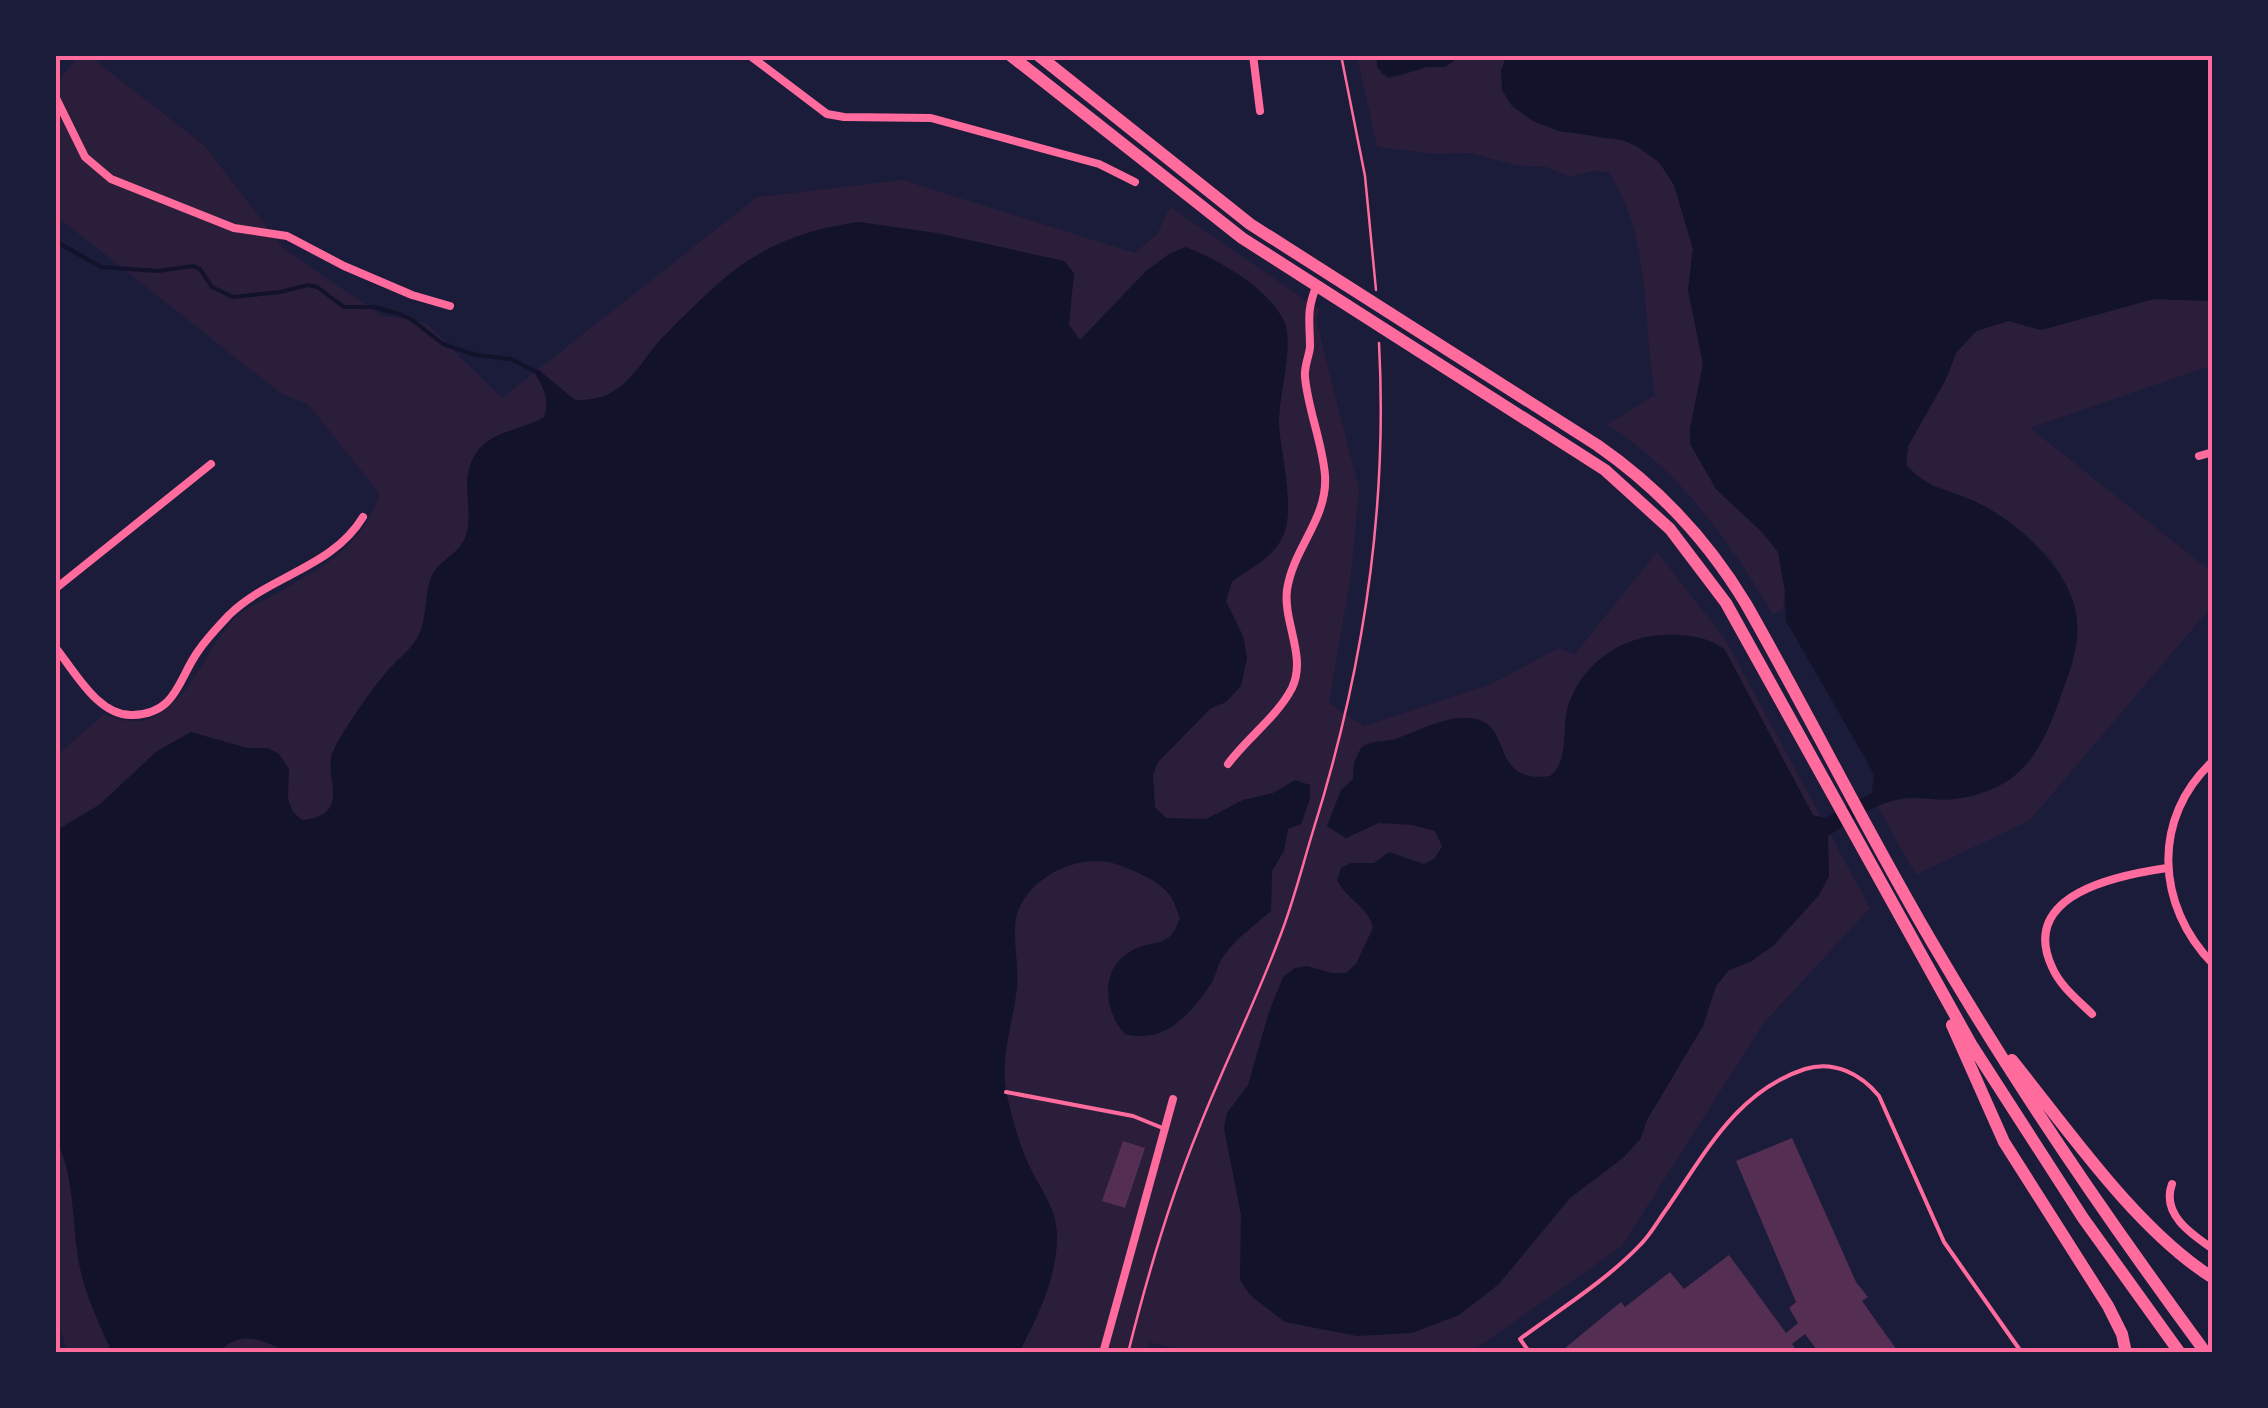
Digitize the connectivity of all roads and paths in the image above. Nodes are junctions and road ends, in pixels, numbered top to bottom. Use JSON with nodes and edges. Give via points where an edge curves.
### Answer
{"nodes":[{"id":1,"x":749,"y":55,"type":"edge"},
{"id":2,"x":1010,"y":55,"type":"edge"},
{"id":3,"x":1038,"y":55,"type":"edge"},
{"id":4,"x":1254,"y":55,"type":"edge"},
{"id":5,"x":1341,"y":55,"type":"edge"},
{"id":6,"x":55,"y":96,"type":"edge"},
{"id":7,"x":1260,"y":111,"type":"dead end"},
{"id":8,"x":1134,"y":182,"type":"dead end"},
{"id":9,"x":1376,"y":280,"type":"dead end"},
{"id":10,"x":1316,"y":287,"type":"junction"},
{"id":11,"x":450,"y":306,"type":"dead end"},
{"id":12,"x":1379,"y":352,"type":"dead end"},
{"id":13,"x":2213,"y":452,"type":"edge"},
{"id":14,"x":2199,"y":456,"type":"dead end"},
{"id":15,"x":211,"y":464,"type":"dead end"},
{"id":16,"x":363,"y":517,"type":"dead end"},
{"id":17,"x":55,"y":589,"type":"edge"},
{"id":18,"x":55,"y":648,"type":"edge"},
{"id":19,"x":2213,"y":760,"type":"edge"},
{"id":20,"x":1228,"y":764,"type":"dead end"},
{"id":21,"x":2167,"y":868,"type":"junction"},
{"id":22,"x":1920,"y":954,"type":"junction"},
{"id":23,"x":2213,"y":964,"type":"edge"},
{"id":24,"x":2092,"y":1014,"type":"dead end"},
{"id":25,"x":1976,"y":1015,"type":"junction"},
{"id":26,"x":1006,"y":1092,"type":"dead end"},
{"id":27,"x":1173,"y":1099,"type":"dead end"},
{"id":28,"x":1165,"y":1129,"type":"junction"},
{"id":29,"x":2172,"y":1184,"type":"dead end"},
{"id":30,"x":2213,"y":1249,"type":"edge"},
{"id":31,"x":2213,"y":1278,"type":"edge"},
{"id":32,"x":1102,"y":1353,"type":"edge"},
{"id":33,"x":1128,"y":1353,"type":"edge"},
{"id":34,"x":1530,"y":1353,"type":"edge"},
{"id":35,"x":2022,"y":1353,"type":"edge"},
{"id":36,"x":2126,"y":1353,"type":"edge"},
{"id":37,"x":2180,"y":1353,"type":"edge"},
{"id":38,"x":2206,"y":1353,"type":"edge"}],
"edges":[{"from":1,"to":8,"type":"street","via":[[827,114],[931,118],[1099,164]]},
{"from":2,"to":10,"type":"highway","via":[[1214,217]]},
{"from":3,"to":25,"type":"highway","via":[[1269,238],[1597,445],[1696,531],[1734,584]]},
{"from":4,"to":7,"type":"street"},
{"from":5,"to":9,"type":"path","via":[[1363,162]]},
{"from":6,"to":11,"type":"street","via":[[85,157],[111,179],[234,228],[287,236],[344,266]]},
{"from":10,"to":20,"type":"street","via":[[1305,370],[1324,493],[1287,592],[1295,679]]},
{"from":10,"to":22,"type":"highway","via":[[1595,464],[1654,512],[1726,603]]},
{"from":12,"to":33,"type":"path","via":[[1375,542],[1338,749],[1279,939],[1169,1209]]},
{"from":13,"to":14,"type":"street"},
{"from":15,"to":17,"type":"street"},
{"from":16,"to":18,"type":"street","via":[[328,554],[234,611],[199,650],[180,687],[151,712],[118,714],[101,703]]},
{"from":19,"to":21,"type":"street","via":[[2179,805]]},
{"from":21,"to":23,"type":"street","via":[[2185,928]]},
{"from":21,"to":24,"type":"street","via":[[2101,882],[2057,909],[2048,956],[2059,979]]},
{"from":22,"to":36,"type":"highway","via":[[1998,1132],[2108,1306]]},
{"from":22,"to":37,"type":"highway","via":[[2026,1132]]},
{"from":25,"to":31,"type":"highway","via":[[2140,1214]]},
{"from":25,"to":38,"type":"highway"},
{"from":26,"to":28,"type":"lane","via":[[1133,1116]]},
{"from":27,"to":28,"type":"street"},
{"from":28,"to":32,"type":"street"},
{"from":29,"to":30,"type":"street","via":[[2174,1214]]},
{"from":34,"to":35,"type":"lane","via":[[1520,1339],[1642,1243],[1745,1102],[1793,1073],[1834,1066],[1868,1082],[1879,1096],[1944,1242]]}]}
